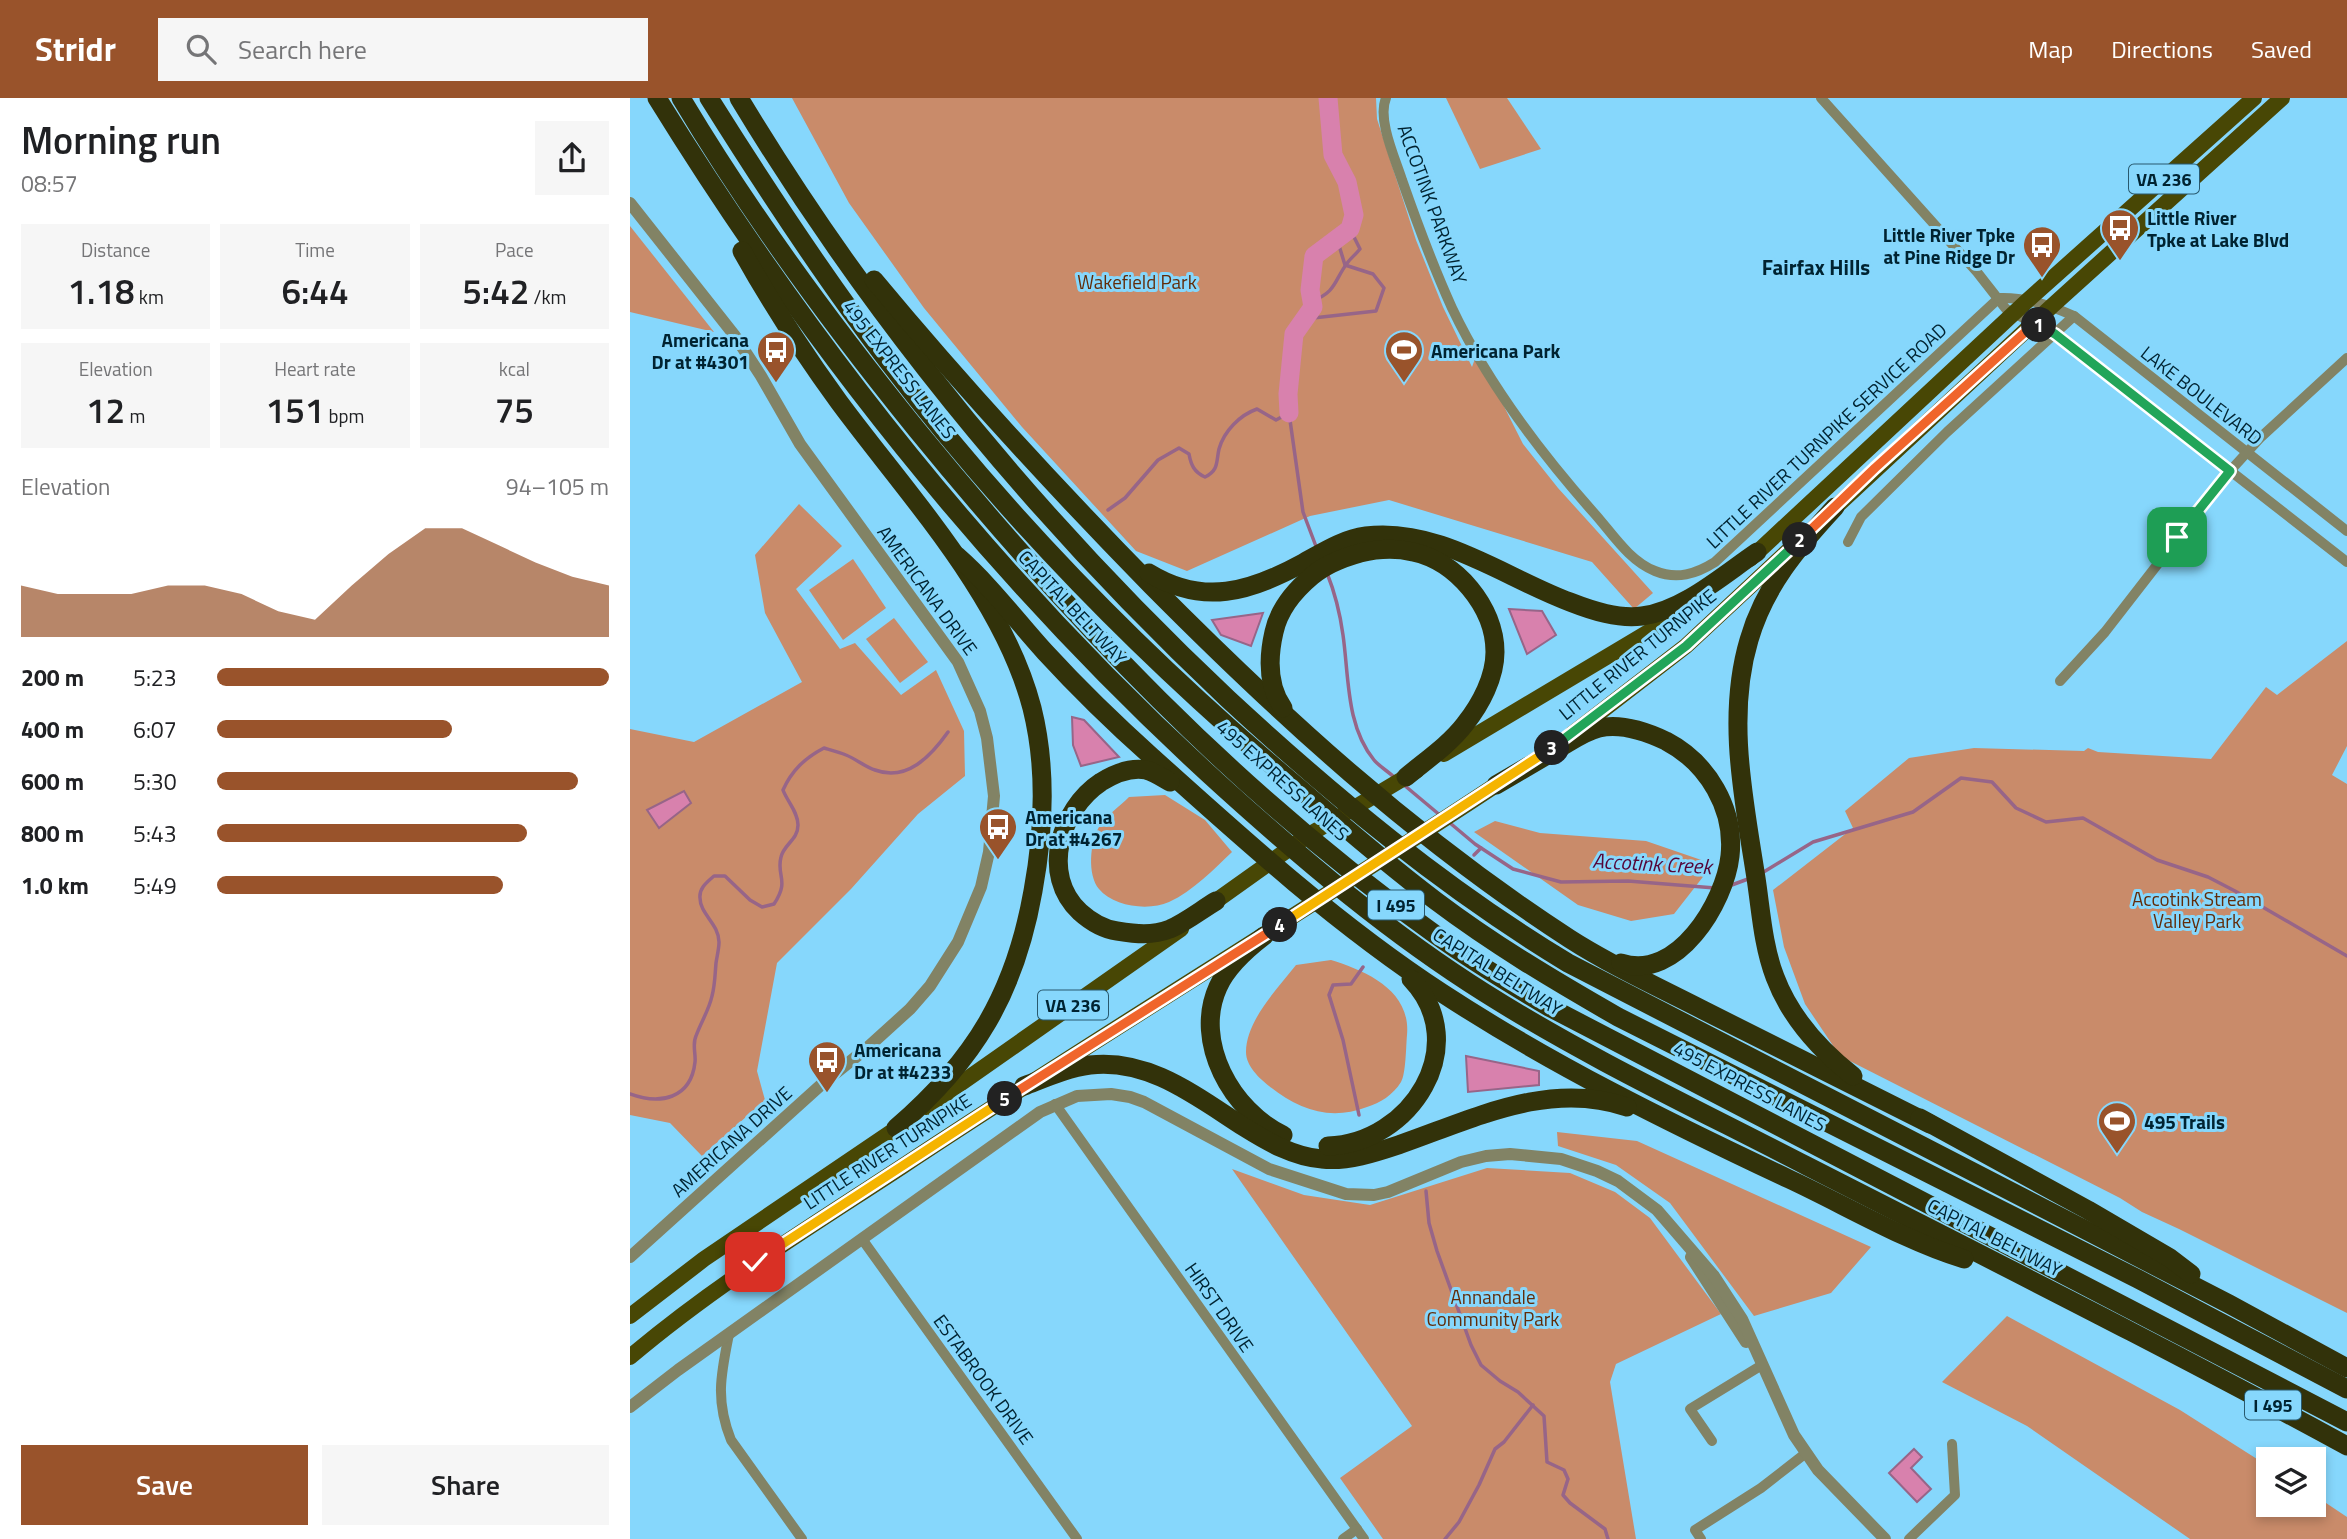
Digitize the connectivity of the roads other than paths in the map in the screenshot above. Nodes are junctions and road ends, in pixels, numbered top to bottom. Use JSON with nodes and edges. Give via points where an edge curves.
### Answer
{"nodes":[{"id":1,"x":681,"y":98,"type":"edge"},
{"id":2,"x":709,"y":98,"type":"edge"},
{"id":3,"x":738,"y":98,"type":"edge"},
{"id":4,"x":1821,"y":98,"type":"edge"},
{"id":5,"x":2255,"y":98,"type":"edge"},
{"id":6,"x":2282,"y":98,"type":"edge"},
{"id":7,"x":658,"y":99,"type":"edge"},
{"id":8,"x":1386,"y":99,"type":"edge"},
{"id":9,"x":784,"y":170,"type":"junction"},
{"id":10,"x":630,"y":203,"type":"edge"},
{"id":11,"x":1998,"y":298,"type":"junction"},
{"id":12,"x":2028,"y":300,"type":"junction"},
{"id":13,"x":2052,"y":306,"type":"junction"},
{"id":14,"x":2012,"y":315,"type":"junction"},
{"id":15,"x":2074,"y":316,"type":"junction"},
{"id":16,"x":2035,"y":323,"type":"junction"},
{"id":17,"x":2055,"y":334,"type":"junction"},
{"id":18,"x":2347,"y":358,"type":"edge"},
{"id":19,"x":2247,"y":452,"type":"junction"},
{"id":20,"x":2230,"y":471,"type":"junction"},
{"id":21,"x":1835,"y":507,"type":"junction"},
{"id":22,"x":1080,"y":513,"type":"junction"},
{"id":23,"x":2347,"y":531,"type":"edge"},
{"id":24,"x":1848,"y":542,"type":"dead end"},
{"id":25,"x":1366,"y":544,"type":"junction"},
{"id":26,"x":1757,"y":552,"type":"junction"},
{"id":27,"x":957,"y":556,"type":"junction"},
{"id":28,"x":2347,"y":562,"type":"edge"},
{"id":29,"x":1667,"y":575,"type":"joint"},
{"id":30,"x":2060,"y":681,"type":"dead end"},
{"id":31,"x":1306,"y":736,"type":"junction"},
{"id":32,"x":1448,"y":747,"type":"junction"},
{"id":33,"x":1406,"y":777,"type":"joint"},
{"id":34,"x":1496,"y":785,"type":"junction"},
{"id":35,"x":1206,"y":805,"type":"junction"},
{"id":36,"x":1737,"y":819,"type":"junction"},
{"id":37,"x":1216,"y":901,"type":"junction"},
{"id":38,"x":1264,"y":936,"type":"junction"},
{"id":39,"x":1570,"y":939,"type":"junction"},
{"id":40,"x":1375,"y":944,"type":"junction"},
{"id":41,"x":1024,"y":1086,"type":"junction"},
{"id":42,"x":1055,"y":1104,"type":"junction"},
{"id":43,"x":1930,"y":1124,"type":"junction"},
{"id":44,"x":897,"y":1128,"type":"junction"},
{"id":45,"x":1696,"y":1133,"type":"junction"},
{"id":46,"x":862,"y":1239,"type":"junction"},
{"id":47,"x":630,"y":1257,"type":"edge"},
{"id":48,"x":2000,"y":1266,"type":"junction"},
{"id":49,"x":2229,"y":1304,"type":"junction"},
{"id":50,"x":630,"y":1315,"type":"edge"},
{"id":51,"x":729,"y":1334,"type":"junction"},
{"id":52,"x":630,"y":1357,"type":"edge"},
{"id":53,"x":1762,"y":1365,"type":"junction"},
{"id":54,"x":2347,"y":1368,"type":"edge"},
{"id":55,"x":2347,"y":1389,"type":"edge"},
{"id":56,"x":630,"y":1407,"type":"edge"},
{"id":57,"x":2347,"y":1422,"type":"edge"},
{"id":58,"x":1712,"y":1441,"type":"dead end"},
{"id":59,"x":1952,"y":1444,"type":"dead end"},
{"id":60,"x":2347,"y":1446,"type":"edge"},
{"id":61,"x":1805,"y":1453,"type":"junction"},
{"id":62,"x":1357,"y":1529,"type":"junction"},
{"id":63,"x":802,"y":1539,"type":"edge"},
{"id":64,"x":1077,"y":1539,"type":"edge"},
{"id":65,"x":1343,"y":1539,"type":"edge"},
{"id":66,"x":1364,"y":1539,"type":"edge"},
{"id":67,"x":1701,"y":1539,"type":"edge"},
{"id":68,"x":1885,"y":1539,"type":"edge"},
{"id":69,"x":1909,"y":1539,"type":"edge"}],
"edges":[{"from":1,"to":57,"type":"highway","name":"495 EXPRESS LANES","number":"I 495","via":[[824,310],[989,516],[1191,728],[1352,871],[1467,957],[1587,1028]]},
{"from":2,"to":55,"type":"highway","name":"495 EXPRESS LANES","number":"I 495","via":[[851,313],[1018,518],[1164,668],[1399,872],[1484,935],[1618,1017]]},
{"from":3,"to":9,"type":"highway","number":"I 495"},
{"from":4,"to":11,"type":"street"},
{"from":5,"to":12,"type":"main road","name":"LITTLE RIVER TURNPIKE","number":"VA 236"},
{"from":6,"to":13,"type":"main road","name":"LITTLE RIVER TURNPIKE","number":"VA 236"},
{"from":7,"to":27,"type":"highway","via":[[800,345]]},
{"from":7,"to":48,"type":"highway","name":"CAPITAL BELTWAY","number":"I 495","via":[[776,281],[967,524],[1128,698],[1298,853],[1434,960],[1532,1021]]},
{"from":8,"to":29,"type":"street","name":"ACCOTINK PARKWAY","via":[[1383,114],[1425,246],[1485,367],[1550,464],[1629,553],[1653,571]]},
{"from":9,"to":22,"type":"highway","via":[[937,355]]},
{"from":9,"to":49,"type":"highway","number":"I 495","via":[[909,346],[1059,527],[1194,667],[1375,827],[1480,906],[1568,962]]},
{"from":10,"to":47,"type":"street","name":"AMERICANA DRIVE","via":[[735,336],[800,444],[958,662],[980,711],[994,796],[981,887],[958,942],[930,986],[867,1048]]},
{"from":11,"to":12,"type":"street","name":"LAKE BOULEVARD"},
{"from":11,"to":14,"type":"street"},
{"from":11,"to":29,"type":"street","name":"LITTLE RIVER TURNPIKE SERVICE ROAD","via":[[1715,562],[1689,575]]},
{"from":12,"to":13,"type":"street","name":"LAKE BOULEVARD"},
{"from":12,"to":14,"type":"main road","name":"LITTLE RIVER TURNPIKE","number":"VA 236"},
{"from":13,"to":15,"type":"street","name":"LAKE BOULEVARD"},
{"from":13,"to":16,"type":"main road","name":"LITTLE RIVER TURNPIKE","number":"VA 236"},
{"from":14,"to":16,"type":"street"},
{"from":14,"to":26,"type":"main road","name":"LITTLE RIVER TURNPIKE","number":"VA 236"},
{"from":15,"to":17,"type":"street"},
{"from":15,"to":19,"type":"street","name":"LAKE BOULEVARD"},
{"from":16,"to":17,"type":"street"},
{"from":16,"to":21,"type":"main road","name":"LITTLE RIVER TURNPIKE","number":"VA 236"},
{"from":17,"to":20,"type":"street"},
{"from":17,"to":24,"type":"street","via":[[1861,517]]},
{"from":18,"to":19,"type":"street"},
{"from":19,"to":20,"type":"street"},
{"from":19,"to":23,"type":"street","name":"LAKE BOULEVARD"},
{"from":20,"to":28,"type":"street"},
{"from":20,"to":30,"type":"street","via":[[2105,632]]},
{"from":21,"to":34,"type":"main road","name":"LITTLE RIVER TURNPIKE","number":"VA 236","via":[[1686,646],[1568,737]]},
{"from":21,"to":36,"type":"highway","via":[[1776,579],[1749,638],[1741,672]]},
{"from":22,"to":25,"type":"highway","via":[[1136,565],[1166,584],[1221,594],[1260,583],[1333,547]]},
{"from":22,"to":31,"type":"highway"},
{"from":25,"to":26,"type":"highway","via":[[1387,535],[1430,542],[1580,606],[1617,616],[1660,611],[1677,604]]},
{"from":25,"to":31,"type":"highway","via":[[1305,582],[1290,597],[1275,627],[1270,677],[1281,706]]},
{"from":25,"to":32,"type":"highway","via":[[1446,566],[1477,597],[1485,612],[1495,649],[1492,675],[1479,704]]},
{"from":26,"to":32,"type":"main road","name":"LITTLE RIVER TURNPIKE","number":"VA 236","via":[[1690,609]]},
{"from":27,"to":35,"type":"highway","via":[[1087,696]]},
{"from":27,"to":44,"type":"highway","via":[[998,623],[1024,681],[1039,739],[1044,800],[1036,874],[1009,982],[962,1061]]},
{"from":31,"to":39,"type":"highway","via":[[1446,852]]},
{"from":32,"to":33,"type":"highway"},
{"from":33,"to":37,"type":"main road","name":"LITTLE RIVER TURNPIKE","number":"VA 236","via":[[1307,835]]},
{"from":34,"to":36,"type":"highway","via":[[1583,734],[1617,727],[1653,735],[1688,755]]},
{"from":34,"to":38,"type":"main road","name":"LITTLE RIVER TURNPIKE","number":"VA 236"},
{"from":35,"to":37,"type":"highway","via":[[1146,770],[1112,775],[1077,804],[1064,825],[1059,870],[1074,907],[1110,930],[1143,935],[1171,929]]},
{"from":35,"to":40,"type":"highway"},
{"from":36,"to":39,"type":"highway","via":[[1715,902],[1698,929],[1670,957],[1640,967]]},
{"from":36,"to":43,"type":"highway","via":[[1774,977],[1783,995],[1833,1060],[1863,1084]]},
{"from":37,"to":44,"type":"main road","name":"LITTLE RIVER TURNPIKE","number":"VA 236"},
{"from":38,"to":40,"type":"highway","via":[[1246,950],[1218,985],[1211,1007],[1214,1050],[1234,1095],[1252,1114],[1298,1143],[1323,1147],[1345,1146],[1390,1126],[1422,1093],[1429,1076],[1435,1030],[1429,1006],[1417,985]]},
{"from":38,"to":41,"type":"main road","name":"LITTLE RIVER TURNPIKE","number":"VA 236"},
{"from":39,"to":43,"type":"highway"},
{"from":40,"to":45,"type":"highway","via":[[1439,991],[1527,1045]]},
{"from":41,"to":45,"type":"highway","via":[[1090,1065],[1131,1067],[1170,1082],[1272,1143],[1323,1160],[1385,1149],[1537,1100],[1597,1099]]},
{"from":41,"to":52,"type":"main road","name":"LITTLE RIVER TURNPIKE","number":"VA 236","via":[[734,1276]]},
{"from":42,"to":46,"type":"street"},
{"from":42,"to":53,"type":"street","via":[[1094,1093],[1130,1097],[1269,1169],[1346,1194],[1388,1192],[1486,1156],[1532,1155],[1597,1171],[1638,1194],[1681,1237],[1742,1319]]},
{"from":42,"to":62,"type":"street","name":"HIRST DRIVE"},
{"from":43,"to":49,"type":"highway","via":[[2170,1258]]},
{"from":44,"to":50,"type":"main road","name":"LITTLE RIVER TURNPIKE","number":"VA 236"},
{"from":45,"to":48,"type":"highway","via":[[1917,1240],[1961,1259]]},
{"from":46,"to":51,"type":"street"},
{"from":46,"to":64,"type":"street","name":"ESTABROOK DRIVE"},
{"from":48,"to":60,"type":"highway","name":"CAPITAL BELTWAY","number":"I 495"},
{"from":49,"to":54,"type":"highway","number":"I 495"},
{"from":51,"to":56,"type":"street"},
{"from":51,"to":63,"type":"street","via":[[720,1392],[724,1423],[731,1440]]},
{"from":53,"to":58,"type":"street","via":[[1690,1409]]},
{"from":53,"to":61,"type":"street"},
{"from":59,"to":69,"type":"street","via":[[1955,1495]]},
{"from":61,"to":67,"type":"street","via":[[1695,1530]]},
{"from":61,"to":68,"type":"street"},
{"from":62,"to":65,"type":"street"},
{"from":62,"to":66,"type":"street","name":"HIRST DRIVE"}]}
